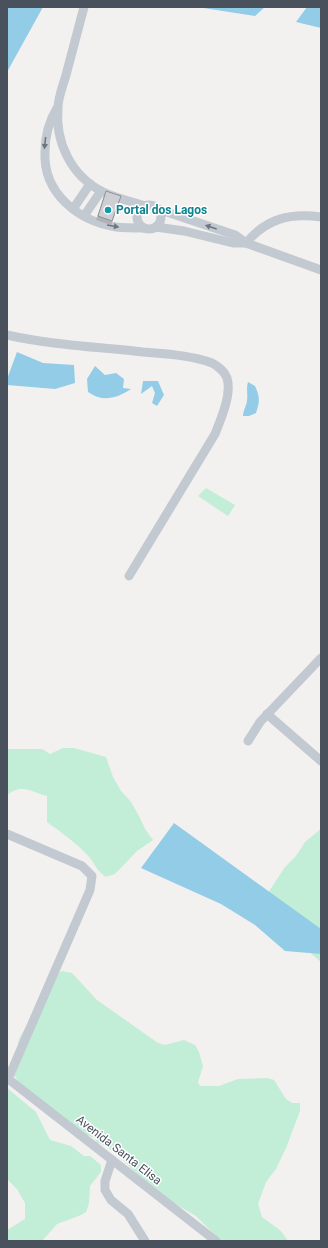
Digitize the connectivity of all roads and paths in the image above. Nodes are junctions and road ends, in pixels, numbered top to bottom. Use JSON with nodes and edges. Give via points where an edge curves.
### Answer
{"nodes":[{"id":1,"x":84,"y":7,"type":"edge"},
{"id":2,"x":58,"y":106,"type":"junction"},
{"id":3,"x":90,"y":184,"type":"junction"},
{"id":4,"x":101,"y":191,"type":"junction"},
{"id":5,"x":146,"y":206,"type":"junction"},
{"id":6,"x":73,"y":209,"type":"junction"},
{"id":7,"x":158,"y":209,"type":"junction"},
{"id":8,"x":84,"y":216,"type":"junction"},
{"id":9,"x":321,"y":217,"type":"edge"},
{"id":10,"x":156,"y":227,"type":"junction"},
{"id":11,"x":144,"y":228,"type":"junction"},
{"id":12,"x":246,"y":243,"type":"junction"},
{"id":13,"x":321,"y":270,"type":"edge"},
{"id":14,"x":7,"y":336,"type":"edge"},
{"id":15,"x":129,"y":576,"type":"dead end"},
{"id":16,"x":321,"y":658,"type":"edge"},
{"id":17,"x":267,"y":714,"type":"junction"},
{"id":18,"x":248,"y":742,"type":"dead end"},
{"id":19,"x":321,"y":761,"type":"edge"},
{"id":20,"x":7,"y":834,"type":"edge"},
{"id":21,"x":8,"y":1079,"type":"edge"},
{"id":22,"x":112,"y":1160,"type":"junction"},
{"id":23,"x":145,"y":1241,"type":"edge"},
{"id":24,"x":216,"y":1241,"type":"edge"}],
"edges":[{"from":1,"to":2,"type":"street"},
{"from":2,"to":3,"type":"street","via":[[58,132],[63,149],[74,167]]},
{"from":2,"to":6,"type":"street","one_way":true,"via":[[46,134],[44,158],[50,184],[60,198]]},
{"from":3,"to":4,"type":"street"},
{"from":3,"to":6,"type":"street"},
{"from":4,"to":5,"type":"street"},
{"from":4,"to":8,"type":"street"},
{"from":5,"to":7,"type":"street","via":[[151,205]]},
{"from":5,"to":11,"type":"street","via":[[138,214],[138,222]]},
{"from":6,"to":8,"type":"street"},
{"from":7,"to":10,"type":"street","via":[[161,220]]},
{"from":12,"to":7,"type":"street","one_way":true,"via":[[235,235]]},
{"from":8,"to":11,"type":"street","one_way":true,"via":[[106,225]]},
{"from":9,"to":12,"type":"street","via":[[296,215],[279,219],[258,230]]},
{"from":10,"to":11,"type":"street"},
{"from":10,"to":12,"type":"street","via":[[184,230],[233,243]]},
{"from":12,"to":13,"type":"street"},
{"from":14,"to":15,"type":"street","via":[[50,343],[178,355],[214,364],[227,378],[225,409],[215,434]]},
{"from":16,"to":17,"type":"street"},
{"from":17,"to":18,"type":"street"},
{"from":17,"to":19,"type":"street"},
{"from":20,"to":21,"type":"street","via":[[82,866],[92,876],[90,890]]},
{"from":21,"to":22,"type":"street","name":"Avenida Santa Elisa"},
{"from":22,"to":23,"type":"street","via":[[105,1181],[105,1190],[111,1200],[128,1214]]},
{"from":22,"to":24,"type":"street","name":"Avenida Santa Elisa"}]}
